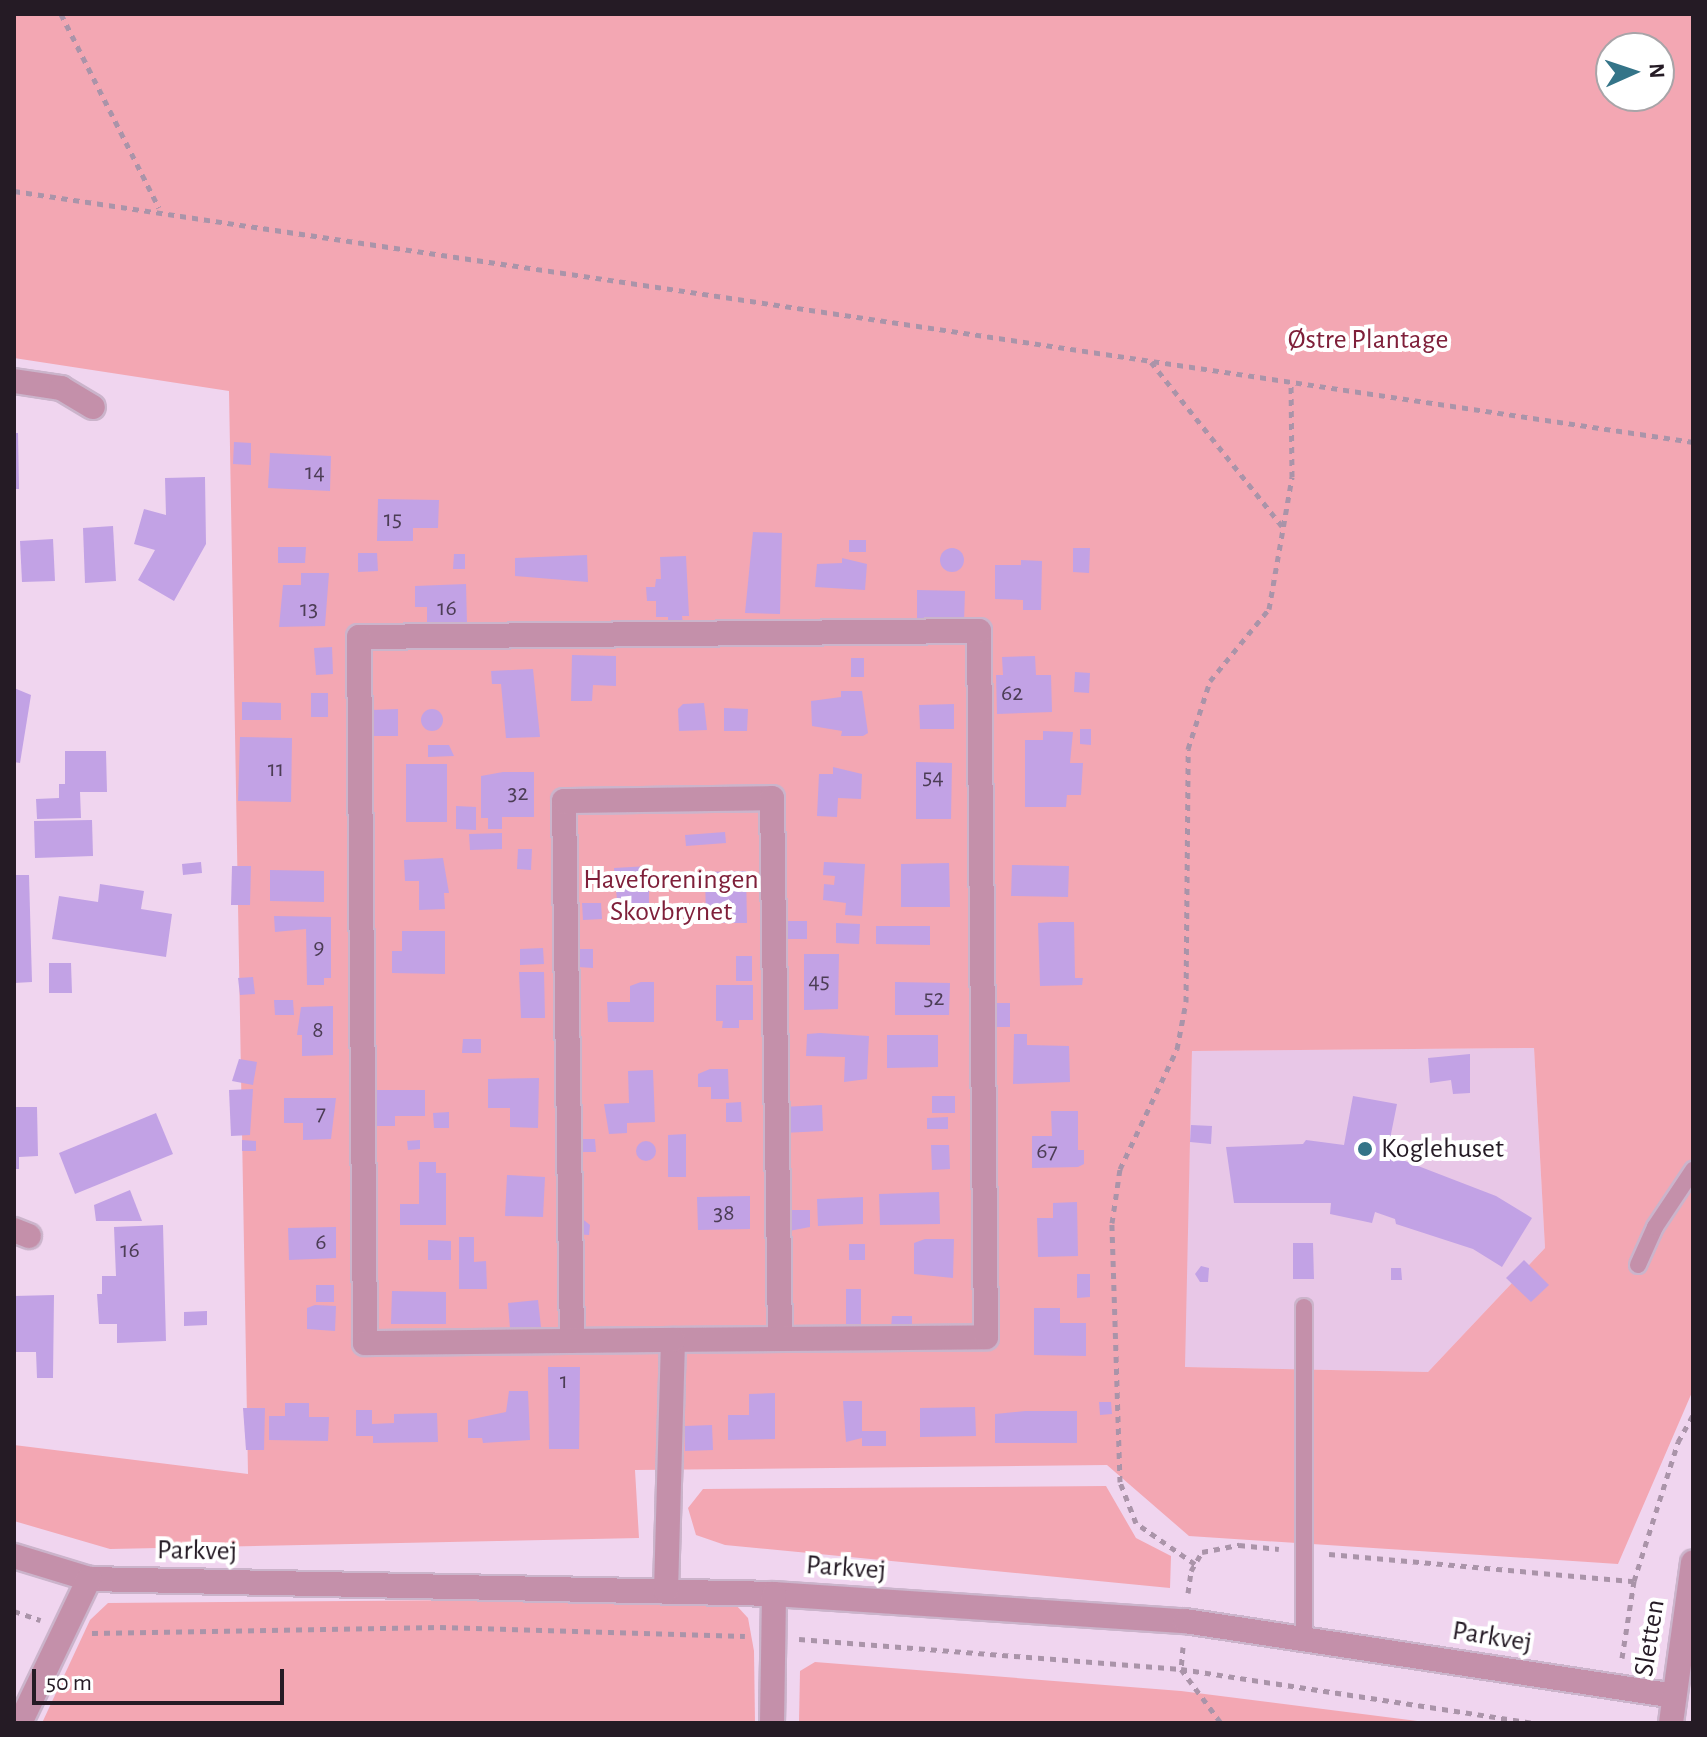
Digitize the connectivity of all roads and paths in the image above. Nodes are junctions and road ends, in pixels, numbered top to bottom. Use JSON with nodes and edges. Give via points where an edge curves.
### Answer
{"nodes":[{"id":1,"x":61,"y":14,"type":"edge"},
{"id":2,"x":14,"y":191,"type":"edge"},
{"id":3,"x":160,"y":209,"type":"junction"},
{"id":4,"x":1151,"y":362,"type":"junction"},
{"id":5,"x":14,"y":381,"type":"edge"},
{"id":6,"x":1291,"y":383,"type":"junction"},
{"id":7,"x":93,"y":407,"type":"dead end"},
{"id":8,"x":1693,"y":442,"type":"edge"},
{"id":9,"x":1283,"y":527,"type":"junction"},
{"id":10,"x":1693,"y":1170,"type":"edge"},
{"id":11,"x":1638,"y":1265,"type":"dead end"},
{"id":12,"x":1304,"y":1307,"type":"dead end"},
{"id":13,"x":780,"y":1339,"type":"junction"},
{"id":14,"x":673,"y":1340,"type":"junction"},
{"id":15,"x":572,"y":1341,"type":"junction"},
{"id":16,"x":1693,"y":1415,"type":"edge"},
{"id":17,"x":1304,"y":1551,"type":"junction"},
{"id":18,"x":14,"y":1556,"type":"edge"},
{"id":19,"x":1693,"y":1563,"type":"edge"},
{"id":20,"x":1195,"y":1564,"type":"junction"},
{"id":21,"x":89,"y":1579,"type":"junction"},
{"id":22,"x":1634,"y":1581,"type":"junction"},
{"id":23,"x":666,"y":1591,"type":"junction"},
{"id":24,"x":774,"y":1594,"type":"junction"},
{"id":25,"x":1185,"y":1621,"type":"junction"},
{"id":26,"x":1304,"y":1639,"type":"junction"},
{"id":27,"x":1618,"y":1686,"type":"junction"},
{"id":28,"x":1671,"y":1695,"type":"junction"},
{"id":29,"x":20,"y":1723,"type":"edge"},
{"id":30,"x":772,"y":1723,"type":"edge"},
{"id":31,"x":1221,"y":1723,"type":"edge"},
{"id":32,"x":1671,"y":1723,"type":"edge"}],
"edges":[{"from":1,"to":3,"type":"path"},
{"from":2,"to":3,"type":"path"},
{"from":3,"to":4,"type":"path"},
{"from":4,"to":6,"type":"path"},
{"from":4,"to":9,"type":"path"},
{"from":5,"to":7,"type":"street","via":[[61,388]]},
{"from":6,"to":8,"type":"path"},
{"from":6,"to":9,"type":"path","via":[[1292,477]]},
{"from":9,"to":20,"type":"path","via":[[1269,609],[1210,681],[1188,749],[1186,1002],[1177,1049],[1120,1169],[1112,1223],[1120,1482],[1136,1523]]},
{"from":10,"to":11,"type":"lane","via":[[1655,1227]]},
{"from":12,"to":17,"type":"lane"},
{"from":13,"to":14,"type":"street"},
{"from":13,"to":15,"type":"street","via":[[772,798],[564,801]]},
{"from":13,"to":15,"type":"street","via":[[986,1337],[979,631],[359,637],[365,1343]]},
{"from":14,"to":15,"type":"street"},
{"from":14,"to":23,"type":"street"},
{"from":16,"to":22,"type":"path","via":[[1678,1442]]},
{"from":17,"to":20,"type":"path","via":[[1239,1545],[1202,1552]]},
{"from":17,"to":22,"type":"path"},
{"from":17,"to":26,"type":"lane"},
{"from":18,"to":21,"type":"street","name":"Parkvej"},
{"from":19,"to":28,"type":"street","name":"Sletten"},
{"from":20,"to":25,"type":"path"},
{"from":21,"to":23,"type":"street","name":"Parkvej"},
{"from":21,"to":29,"type":"street"},
{"from":22,"to":27,"type":"path"},
{"from":23,"to":24,"type":"street","name":"Parkvej"},
{"from":24,"to":25,"type":"street","name":"Parkvej"},
{"from":24,"to":30,"type":"street"},
{"from":25,"to":26,"type":"street","name":"Parkvej"},
{"from":25,"to":31,"type":"path","via":[[1181,1669]]},
{"from":26,"to":27,"type":"street","name":"Parkvej"},
{"from":27,"to":28,"type":"street","name":"Parkvej"},
{"from":28,"to":32,"type":"street","name":"Sletten"}]}
